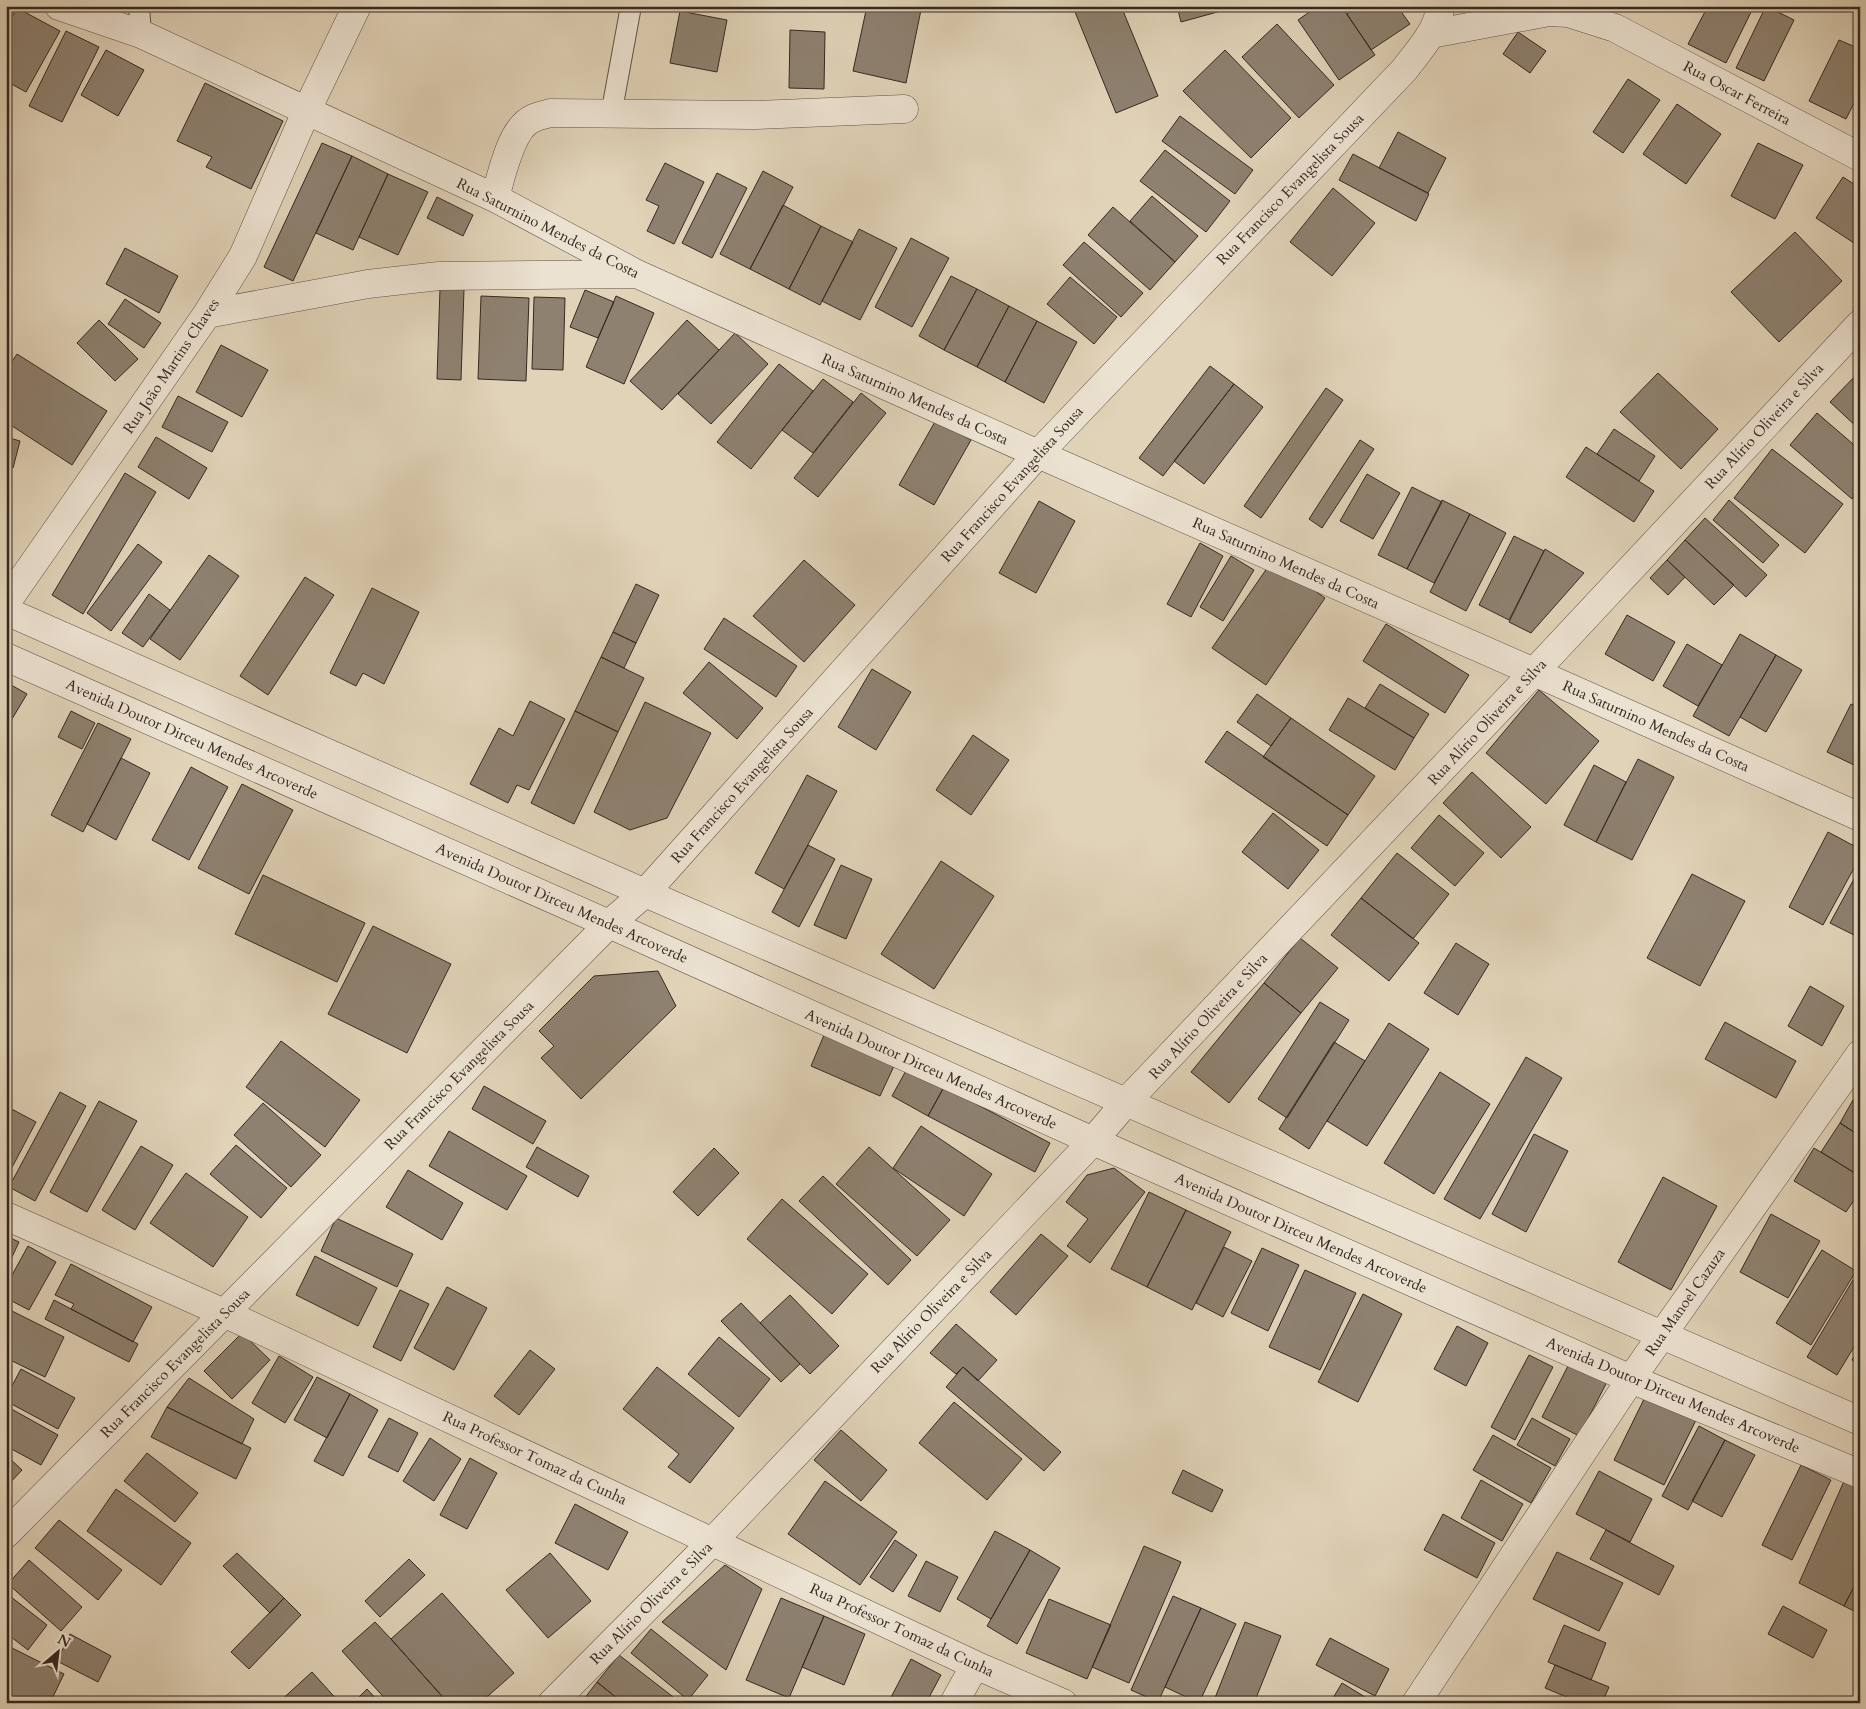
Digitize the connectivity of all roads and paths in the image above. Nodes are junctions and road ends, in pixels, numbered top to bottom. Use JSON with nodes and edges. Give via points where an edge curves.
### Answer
{"nodes":[{"id":1,"x":59,"y":6,"type":"edge"},
{"id":2,"x":139,"y":6,"type":"edge"},
{"id":3,"x":357,"y":6,"type":"edge"},
{"id":4,"x":631,"y":6,"type":"edge"},
{"id":5,"x":1440,"y":6,"type":"edge"},
{"id":6,"x":141,"y":34,"type":"junction"},
{"id":7,"x":1431,"y":34,"type":"junction"},
{"id":8,"x":904,"y":109,"type":"dead end"},
{"id":9,"x":306,"y":112,"type":"junction"},
{"id":10,"x":612,"y":115,"type":"junction"},
{"id":11,"x":1860,"y":158,"type":"edge"},
{"id":12,"x":494,"y":198,"type":"junction"},
{"id":13,"x":638,"y":274,"type":"junction"},
{"id":14,"x":207,"y":314,"type":"junction"},
{"id":15,"x":1860,"y":324,"type":"edge"},
{"id":16,"x":1038,"y":454,"type":"junction"},
{"id":17,"x":6,"y":603,"type":"edge"},
{"id":18,"x":6,"y":611,"type":"edge"},
{"id":19,"x":6,"y":657,"type":"edge"},
{"id":20,"x":1534,"y":672,"type":"junction"},
{"id":21,"x":1860,"y":816,"type":"edge"},
{"id":22,"x":646,"y":893,"type":"junction"},
{"id":23,"x":609,"y":924,"type":"junction"},
{"id":24,"x":1860,"y":1054,"type":"edge"},
{"id":25,"x":1127,"y":1101,"type":"junction"},
{"id":26,"x":1093,"y":1141,"type":"junction"},
{"id":27,"x":6,"y":1216,"type":"edge"},
{"id":28,"x":224,"y":1313,"type":"junction"},
{"id":29,"x":1662,"y":1335,"type":"junction"},
{"id":30,"x":1631,"y":1379,"type":"junction"},
{"id":31,"x":1860,"y":1420,"type":"edge"},
{"id":32,"x":1860,"y":1474,"type":"edge"},
{"id":33,"x":6,"y":1534,"type":"edge"},
{"id":34,"x":713,"y":1541,"type":"junction"},
{"id":35,"x":975,"y":1665,"type":"junction"},
{"id":36,"x":552,"y":1703,"type":"edge"},
{"id":37,"x":954,"y":1703,"type":"edge"},
{"id":38,"x":1063,"y":1703,"type":"edge"},
{"id":39,"x":1416,"y":1703,"type":"edge"}],
"edges":[{"from":1,"to":6,"type":"street","name":"Rua Saturnino Mendes da Costa"},
{"from":2,"to":6,"type":"lane"},
{"from":3,"to":9,"type":"street","name":"Rua João Martins Chaves"},
{"from":4,"to":10,"type":"lane"},
{"from":5,"to":7,"type":"street","name":"Rua Francisco Evangelista Sousa"},
{"from":6,"to":9,"type":"street","name":"Rua Saturnino Mendes da Costa"},
{"from":7,"to":11,"type":"street","name":"Rua Oscar Ferreira","via":[[1549,12],[1568,13],[1615,28]]},
{"from":7,"to":16,"type":"street","name":"Rua Francisco Evangelista Sousa","via":[[1405,69]]},
{"from":8,"to":10,"type":"street"},
{"from":9,"to":12,"type":"street","name":"Rua Saturnino Mendes da Costa"},
{"from":9,"to":14,"type":"street","name":"Rua João Martins Chaves","via":[[243,256]]},
{"from":10,"to":12,"type":"street","via":[[550,113],[530,119],[514,138]]},
{"from":12,"to":13,"type":"street","name":"Rua Saturnino Mendes da Costa"},
{"from":13,"to":14,"type":"street","via":[[438,276],[368,284]]},
{"from":13,"to":16,"type":"street","name":"Rua Saturnino Mendes da Costa"},
{"from":14,"to":17,"type":"street","name":"Rua João Martins Chaves"},
{"from":15,"to":20,"type":"street","name":"Rua Alírio Oliveira e Silva"},
{"from":16,"to":20,"type":"street","name":"Rua Saturnino Mendes da Costa"},
{"from":16,"to":22,"type":"street","name":"Rua Francisco Evangelista Sousa"},
{"from":18,"to":22,"type":"street"},
{"from":19,"to":23,"type":"street","name":"Avenida Doutor Dirceu Mendes Arcoverde"},
{"from":20,"to":21,"type":"street","name":"Rua Saturnino Mendes da Costa"},
{"from":20,"to":25,"type":"street","name":"Rua Alírio Oliveira e Silva"},
{"from":22,"to":23,"type":"street","name":"Rua Francisco Evangelista Sousa"},
{"from":22,"to":25,"type":"street"},
{"from":23,"to":26,"type":"street","name":"Avenida Doutor Dirceu Mendes Arcoverde"},
{"from":23,"to":28,"type":"street","name":"Rua Francisco Evangelista Sousa"},
{"from":24,"to":29,"type":"street","name":"Rua Manoel Cazuza"},
{"from":25,"to":26,"type":"street","name":"Rua Alírio Oliveira e Silva"},
{"from":25,"to":29,"type":"street"},
{"from":26,"to":30,"type":"street","name":"Avenida Doutor Dirceu Mendes Arcoverde"},
{"from":26,"to":34,"type":"street","name":"Rua Alírio Oliveira e Silva"},
{"from":27,"to":28,"type":"street","name":"Rua Professor Tomaz da Cunha"},
{"from":28,"to":33,"type":"street","name":"Rua Francisco Evangelista Sousa"},
{"from":28,"to":34,"type":"street","name":"Rua Professor Tomaz da Cunha"},
{"from":29,"to":30,"type":"street","name":"Rua Manoel Cazuza"},
{"from":29,"to":31,"type":"street"},
{"from":30,"to":32,"type":"street","name":"Avenida Doutor Dirceu Mendes Arcoverde"},
{"from":30,"to":39,"type":"street","name":"Rua Manoel Cazuza"},
{"from":34,"to":35,"type":"street","name":"Rua Professor Tomaz da Cunha"},
{"from":34,"to":36,"type":"street","name":"Rua Alírio Oliveira e Silva"},
{"from":35,"to":37,"type":"street"},
{"from":35,"to":38,"type":"street","name":"Rua Professor Tomaz da Cunha"}]}
